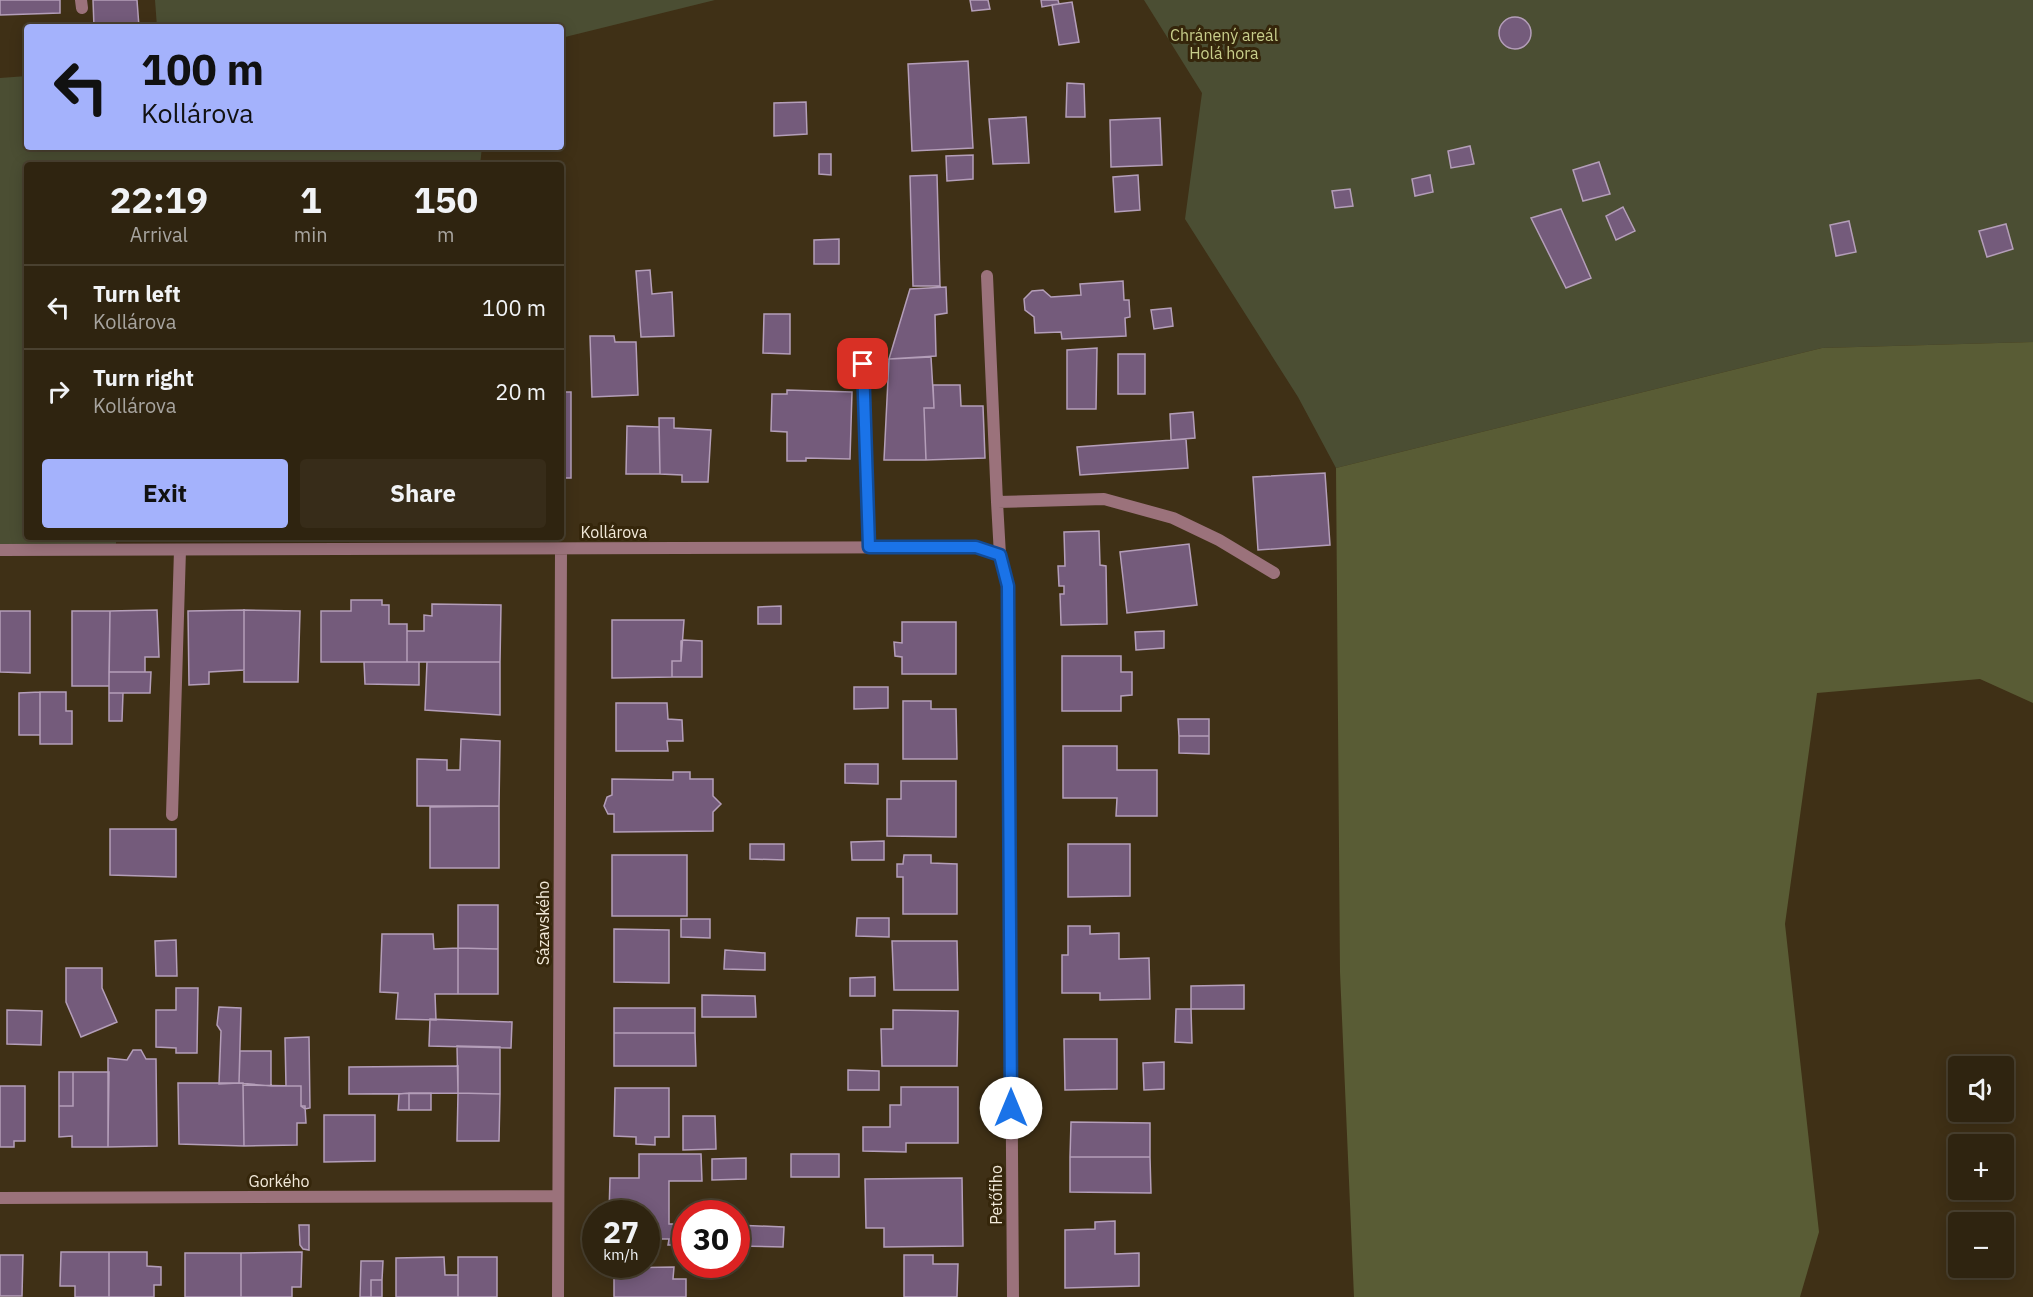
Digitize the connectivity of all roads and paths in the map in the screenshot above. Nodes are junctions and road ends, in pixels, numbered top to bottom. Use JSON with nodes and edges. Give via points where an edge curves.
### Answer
{"nodes":[{"id":1,"x":987,"y":276,"type":"dead end"},
{"id":2,"x":863,"y":364,"type":"dead end"},
{"id":3,"x":997,"y":502,"type":"junction"},
{"id":4,"x":869,"y":547,"type":"junction"},
{"id":5,"x":561,"y":549,"type":"junction"},
{"id":6,"x":0,"y":550,"type":"edge"},
{"id":7,"x":180,"y":550,"type":"junction"},
{"id":8,"x":1000,"y":555,"type":"junction"},
{"id":9,"x":1274,"y":573,"type":"dead end"},
{"id":10,"x":172,"y":815,"type":"dead end"},
{"id":11,"x":558,"y":1196,"type":"junction"},
{"id":12,"x":0,"y":1198,"type":"edge"},
{"id":13,"x":558,"y":1297,"type":"edge"},
{"id":14,"x":1013,"y":1297,"type":"edge"}],
"edges":[{"from":1,"to":3,"type":"street","name":"Petőfiho"},
{"from":2,"to":4,"type":"street"},
{"from":3,"to":8,"type":"street","name":"Petőfiho"},
{"from":3,"to":9,"type":"street","via":[[1104,499],[1173,518]]},
{"from":4,"to":5,"type":"street","name":"Kollárova"},
{"from":4,"to":8,"type":"street","name":"Kollárova","via":[[976,547]]},
{"from":5,"to":7,"type":"street","name":"Kollárova"},
{"from":5,"to":11,"type":"street","name":"Sázavského"},
{"from":6,"to":7,"type":"street","name":"Kollárova"},
{"from":7,"to":10,"type":"street"},
{"from":8,"to":14,"type":"street","name":"Petőfiho","via":[[1008,586]]},
{"from":11,"to":12,"type":"street","name":"Gorkého"},
{"from":11,"to":13,"type":"street","name":"Sázavského"}]}
